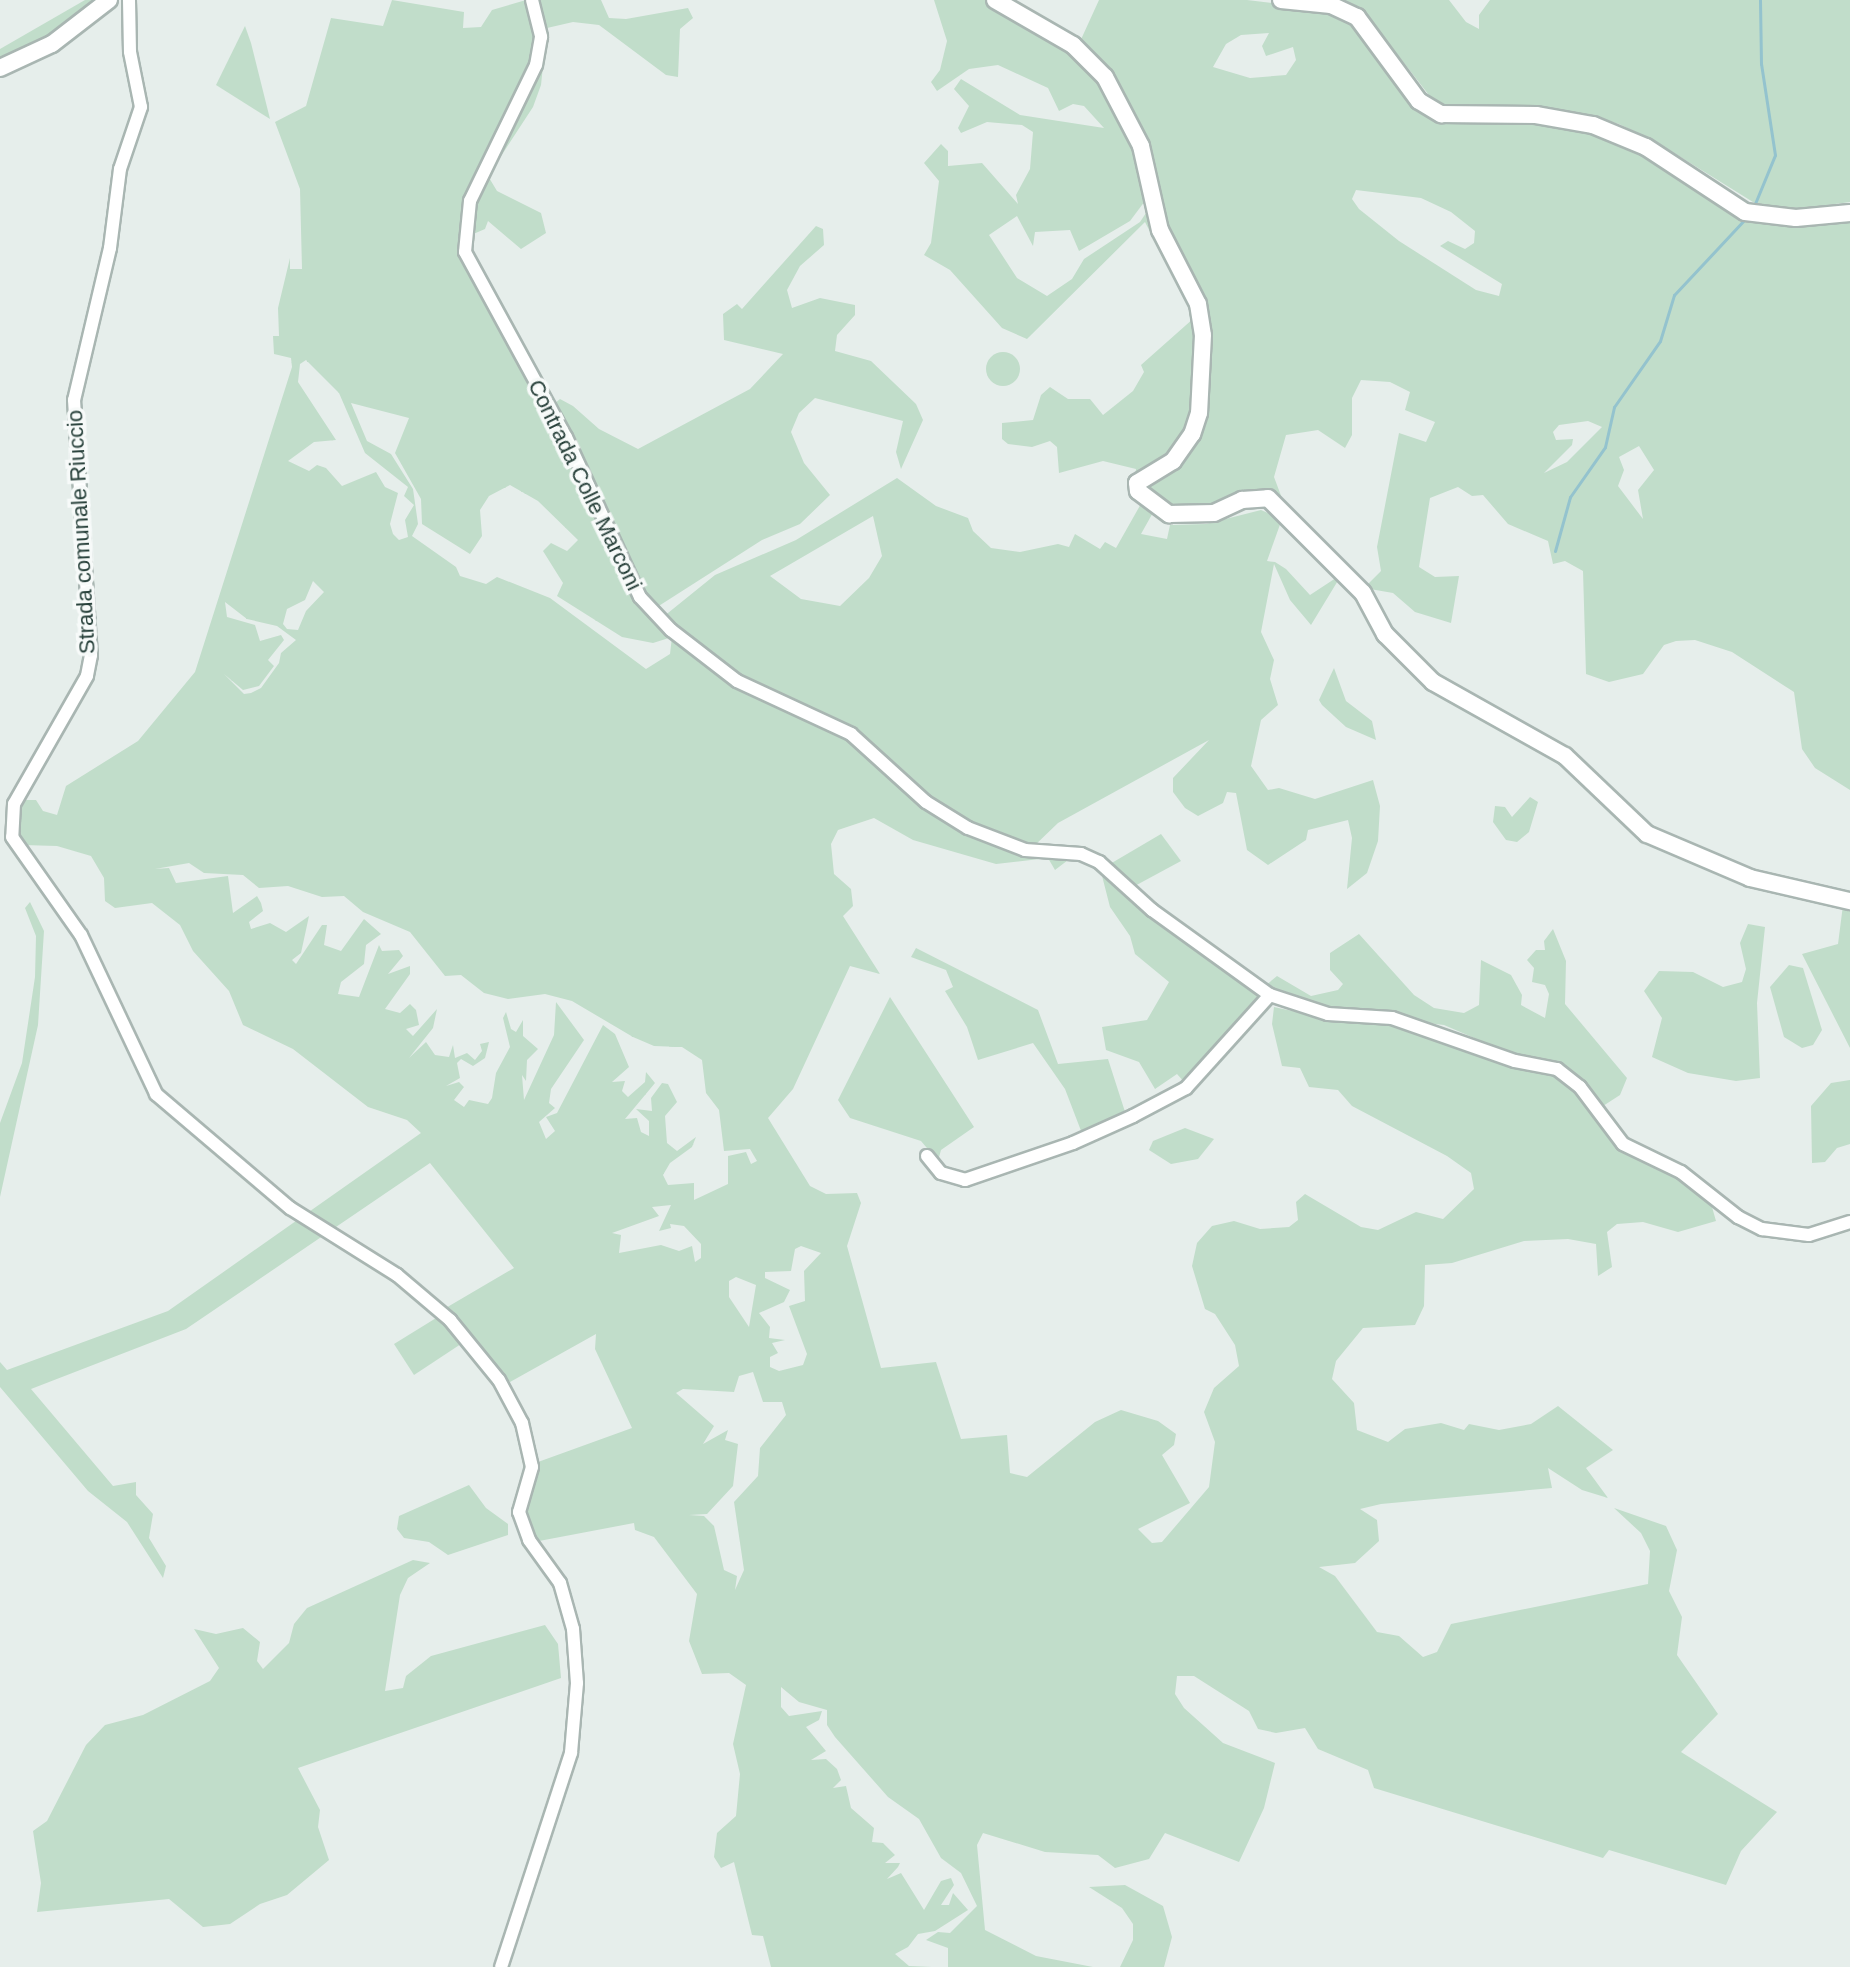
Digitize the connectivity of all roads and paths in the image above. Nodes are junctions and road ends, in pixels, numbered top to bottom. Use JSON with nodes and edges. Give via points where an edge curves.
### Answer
{"nodes":[{"id":1,"x":109,"y":0,"type":"edge"},
{"id":2,"x":129,"y":0,"type":"edge"},
{"id":3,"x":532,"y":0,"type":"edge"},
{"id":4,"x":995,"y":0,"type":"edge"},
{"id":5,"x":1281,"y":0,"type":"edge"},
{"id":6,"x":0,"y":68,"type":"edge"},
{"id":7,"x":1850,"y":213,"type":"edge"},
{"id":8,"x":1850,"y":901,"type":"edge"},
{"id":9,"x":1270,"y":995,"type":"junction"},
{"id":10,"x":927,"y":1156,"type":"dead end"},
{"id":11,"x":1850,"y":1222,"type":"edge"},
{"id":12,"x":501,"y":1967,"type":"edge"}],
"edges":[{"from":1,"to":6,"type":"street","via":[[52,44]]},
{"from":2,"to":12,"type":"street","name":"Strada comunale Riuccio","via":[[130,52],[141,107],[120,169],[110,248],[74,400],[91,655],[87,676],[14,804],[12,837],[81,935],[156,1094],[290,1208],[397,1275],[450,1320],[499,1380],[522,1423],[532,1467],[519,1512],[529,1540],[560,1583],[573,1629],[577,1683],[571,1753]]},
{"from":3,"to":9,"type":"street","name":"Contrada Colle Marconi","via":[[541,37],[536,65],[470,201],[465,252],[566,437],[640,597],[699,655],[737,681],[851,734],[926,802],[968,828],[1025,850],[1081,854],[1099,862],[1152,910]]},
{"from":4,"to":8,"type":"street","via":[[1073,45],[1105,77],[1141,146],[1160,230],[1198,304],[1203,393],[1192,434],[1173,461],[1137,483],[1138,491],[1169,514],[1214,513],[1242,500],[1268,498],[1363,593],[1385,634],[1433,682],[1565,756],[1647,834],[1750,878]]},
{"from":5,"to":7,"type":"street","via":[[1331,5],[1357,17],[1419,101],[1441,114],[1536,115],[1593,125],[1646,147],[1745,212],[1796,218]]},
{"from":9,"to":10,"type":"street","via":[[1186,1088],[1133,1116],[965,1180],[941,1173]]},
{"from":9,"to":11,"type":"street","name":"Contrada Colle Marconi","via":[[1328,1014],[1392,1018],[1515,1061],[1557,1069],[1580,1087],[1623,1144],[1681,1172],[1762,1229],[1809,1235]]}]}
